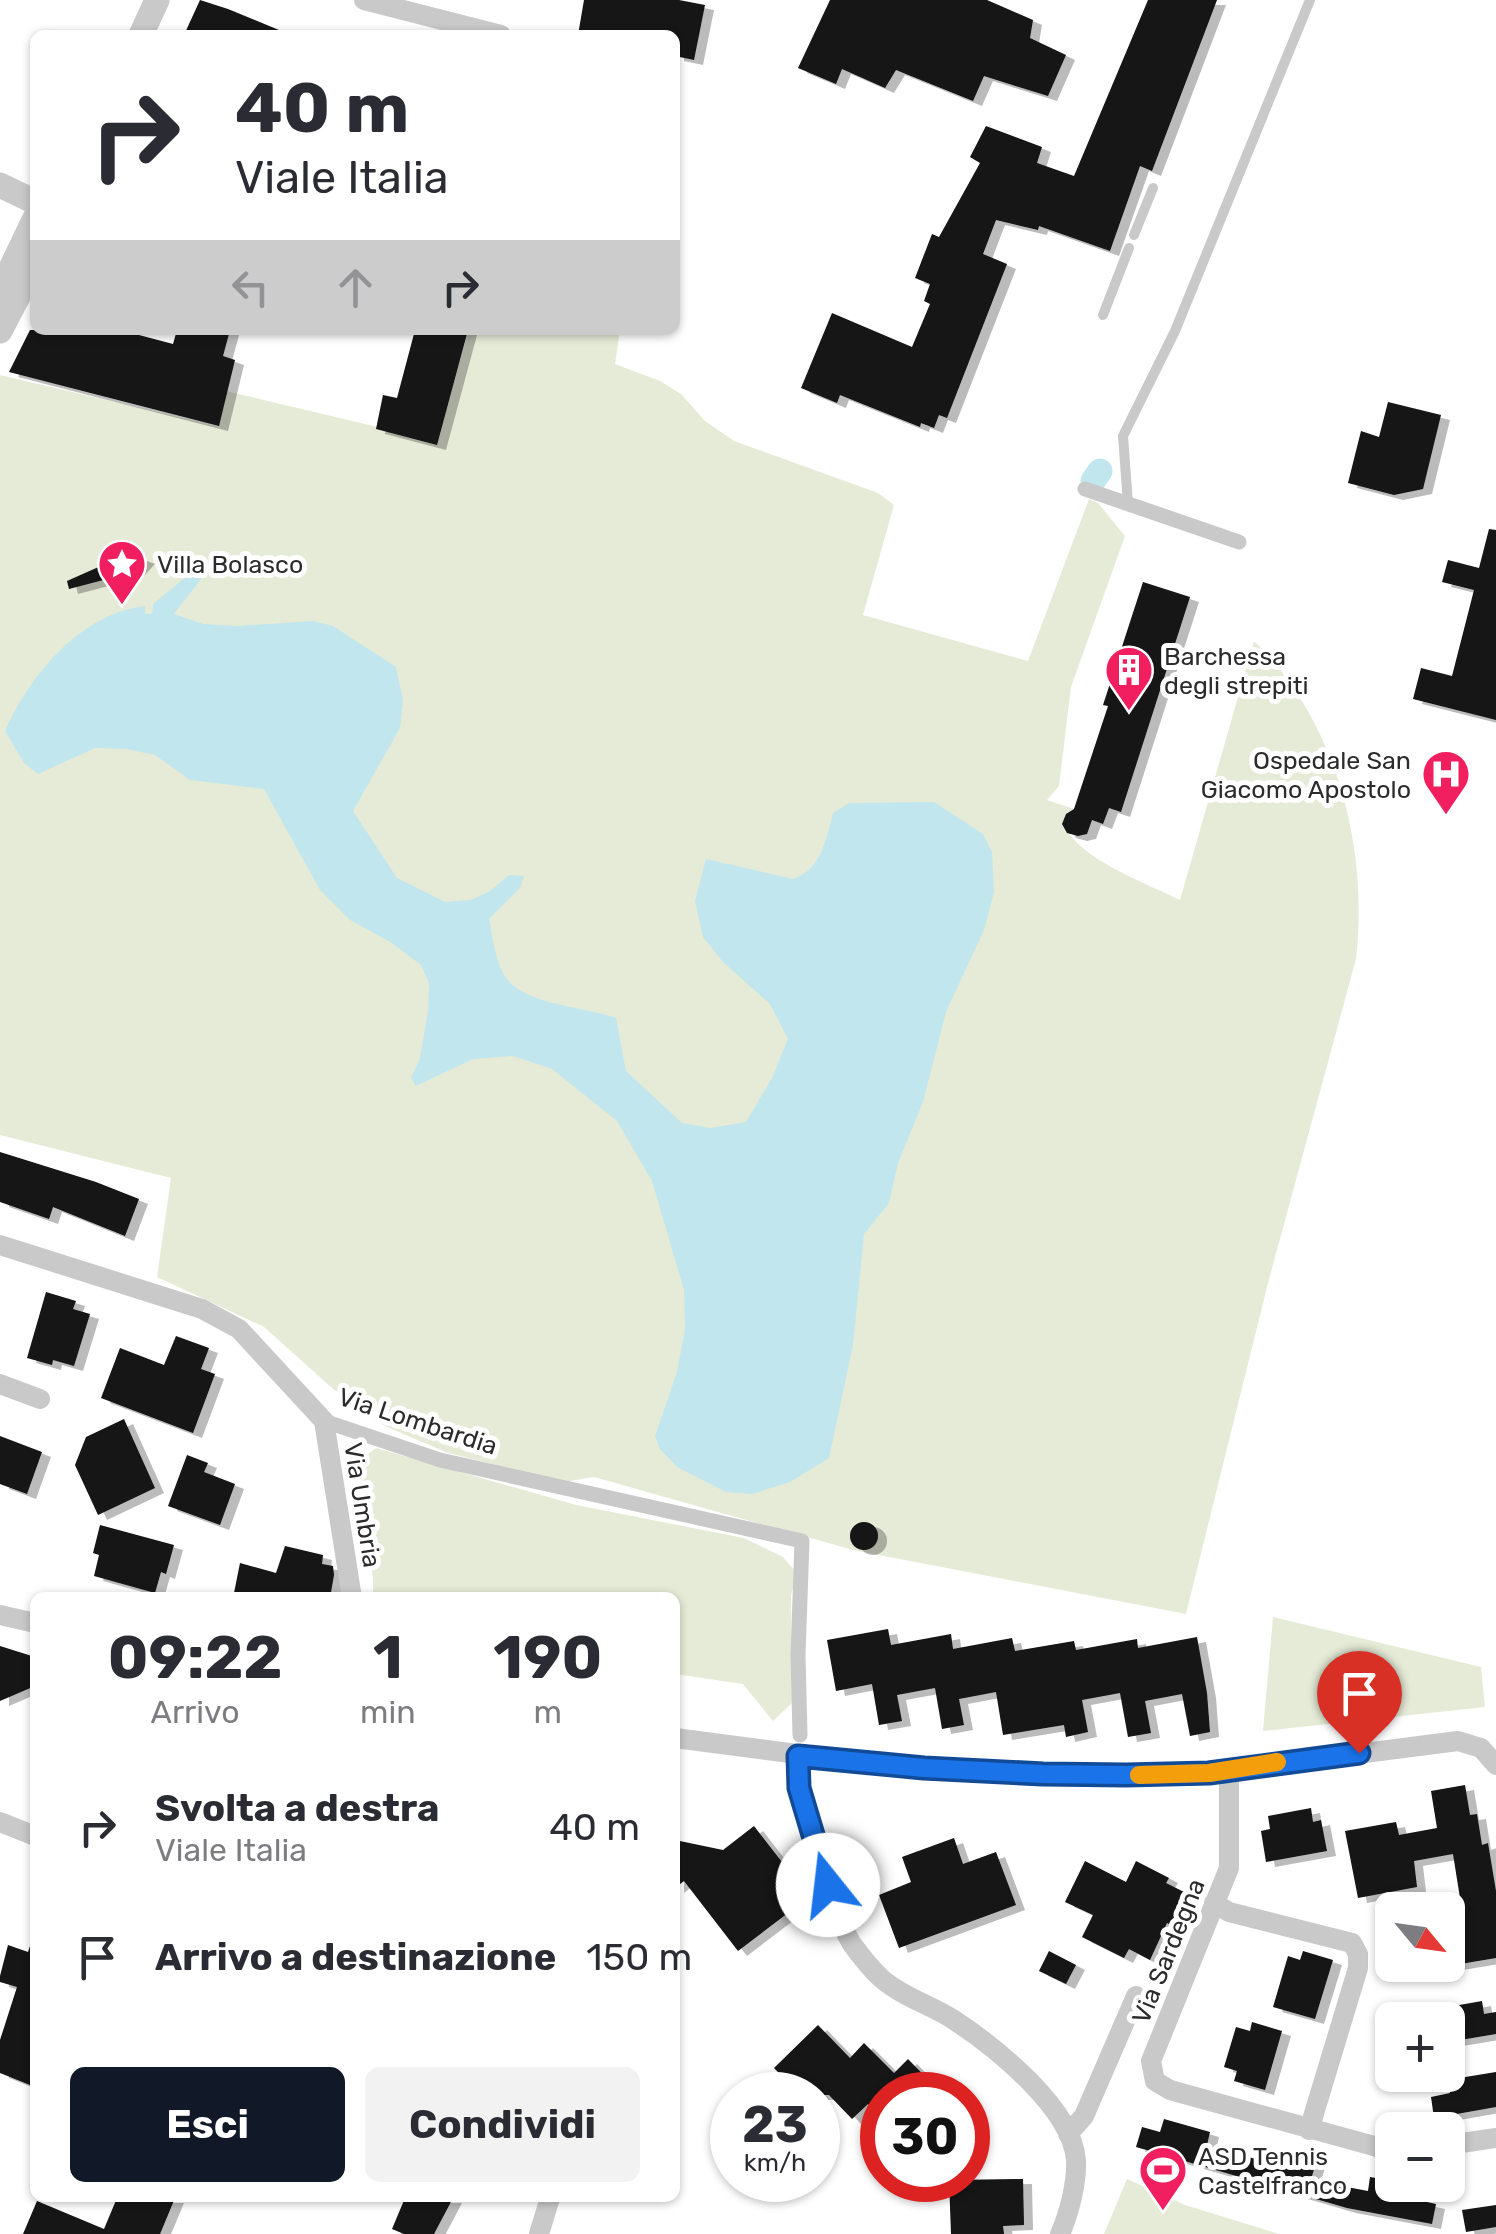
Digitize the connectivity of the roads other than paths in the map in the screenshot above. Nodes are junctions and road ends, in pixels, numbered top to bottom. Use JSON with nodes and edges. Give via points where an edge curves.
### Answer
{"nodes":[{"id":1,"x":157,"y":0,"type":"edge"},
{"id":2,"x":364,"y":0,"type":"edge"},
{"id":3,"x":1310,"y":0,"type":"edge"},
{"id":4,"x":143,"y":30,"type":"edge"},
{"id":5,"x":482,"y":30,"type":"edge"},
{"id":6,"x":0,"y":185,"type":"edge"},
{"id":7,"x":1152,"y":188,"type":"dead end"},
{"id":8,"x":30,"y":200,"type":"edge"},
{"id":9,"x":30,"y":228,"type":"edge"},
{"id":10,"x":1134,"y":235,"type":"dead end"},
{"id":11,"x":1129,"y":248,"type":"dead end"},
{"id":12,"x":30,"y":252,"type":"edge"},
{"id":13,"x":30,"y":274,"type":"edge"},
{"id":14,"x":0,"y":291,"type":"edge"},
{"id":15,"x":0,"y":311,"type":"edge"},
{"id":16,"x":1102,"y":314,"type":"dead end"},
{"id":17,"x":0,"y":331,"type":"edge"},
{"id":18,"x":1085,"y":489,"type":"dead end"},
{"id":19,"x":1128,"y":504,"type":"junction"},
{"id":20,"x":1239,"y":542,"type":"dead end"},
{"id":21,"x":0,"y":1246,"type":"edge"},
{"id":22,"x":0,"y":1384,"type":"edge"},
{"id":23,"x":40,"y":1399,"type":"dead end"},
{"id":24,"x":324,"y":1421,"type":"junction"},
{"id":25,"x":351,"y":1592,"type":"edge"},
{"id":26,"x":0,"y":1615,"type":"edge"},
{"id":27,"x":30,"y":1622,"type":"edge"},
{"id":28,"x":680,"y":1738,"type":"edge"},
{"id":29,"x":799,"y":1745,"type":"junction"},
{"id":30,"x":1496,"y":1765,"type":"edge"},
{"id":31,"x":1229,"y":1771,"type":"junction"},
{"id":32,"x":0,"y":1822,"type":"edge"},
{"id":33,"x":30,"y":1834,"type":"edge"},
{"id":34,"x":1214,"y":1903,"type":"junction"},
{"id":35,"x":1136,"y":1996,"type":"dead end"},
{"id":36,"x":1309,"y":2130,"type":"junction"},
{"id":37,"x":1068,"y":2134,"type":"junction"},
{"id":38,"x":1496,"y":2138,"type":"edge"},
{"id":39,"x":1465,"y":2143,"type":"edge"},
{"id":40,"x":1375,"y":2147,"type":"edge"},
{"id":41,"x":549,"y":2202,"type":"edge"},
{"id":42,"x":538,"y":2234,"type":"edge"},
{"id":43,"x":1060,"y":2234,"type":"edge"}],
"edges":[{"from":1,"to":4,"type":"street"},
{"from":2,"to":5,"type":"street"},
{"from":3,"to":19,"type":"lane","via":[[1174,332],[1124,436]]},
{"from":6,"to":8,"type":"street"},
{"from":7,"to":10,"type":"lane"},
{"from":9,"to":14,"type":"street"},
{"from":11,"to":16,"type":"lane"},
{"from":12,"to":15,"type":"street"},
{"from":13,"to":17,"type":"street"},
{"from":18,"to":19,"type":"street"},
{"from":19,"to":20,"type":"street"},
{"from":21,"to":24,"type":"street","name":"Via Lombardia","via":[[202,1310],[239,1329]]},
{"from":22,"to":23,"type":"street"},
{"from":24,"to":25,"type":"street","name":"Via Umbria"},
{"from":24,"to":29,"type":"street","name":"Via Lombardia","via":[[440,1460],[802,1541]]},
{"from":26,"to":27,"type":"street"},
{"from":28,"to":29,"type":"street"},
{"from":29,"to":31,"type":"street","via":[[924,1768]]},
{"from":29,"to":37,"type":"street","via":[[799,1788],[852,1944],[882,1978],[1003,2056],[1063,2120]]},
{"from":30,"to":31,"type":"street","via":[[1482,1748],[1463,1741]]},
{"from":31,"to":34,"type":"street","name":"Via Sardegna","via":[[1229,1868]]},
{"from":32,"to":33,"type":"street"},
{"from":34,"to":36,"type":"street","via":[[1352,1943],[1358,1954]]},
{"from":34,"to":36,"type":"street","name":"Via Sardegna","via":[[1151,2061],[1155,2081]]},
{"from":35,"to":37,"type":"street","via":[[1084,2116]]},
{"from":36,"to":40,"type":"street","name":"Via Sardegna"},
{"from":37,"to":43,"type":"street","via":[[1076,2160]]},
{"from":38,"to":39,"type":"street"},
{"from":41,"to":42,"type":"street"}]}
